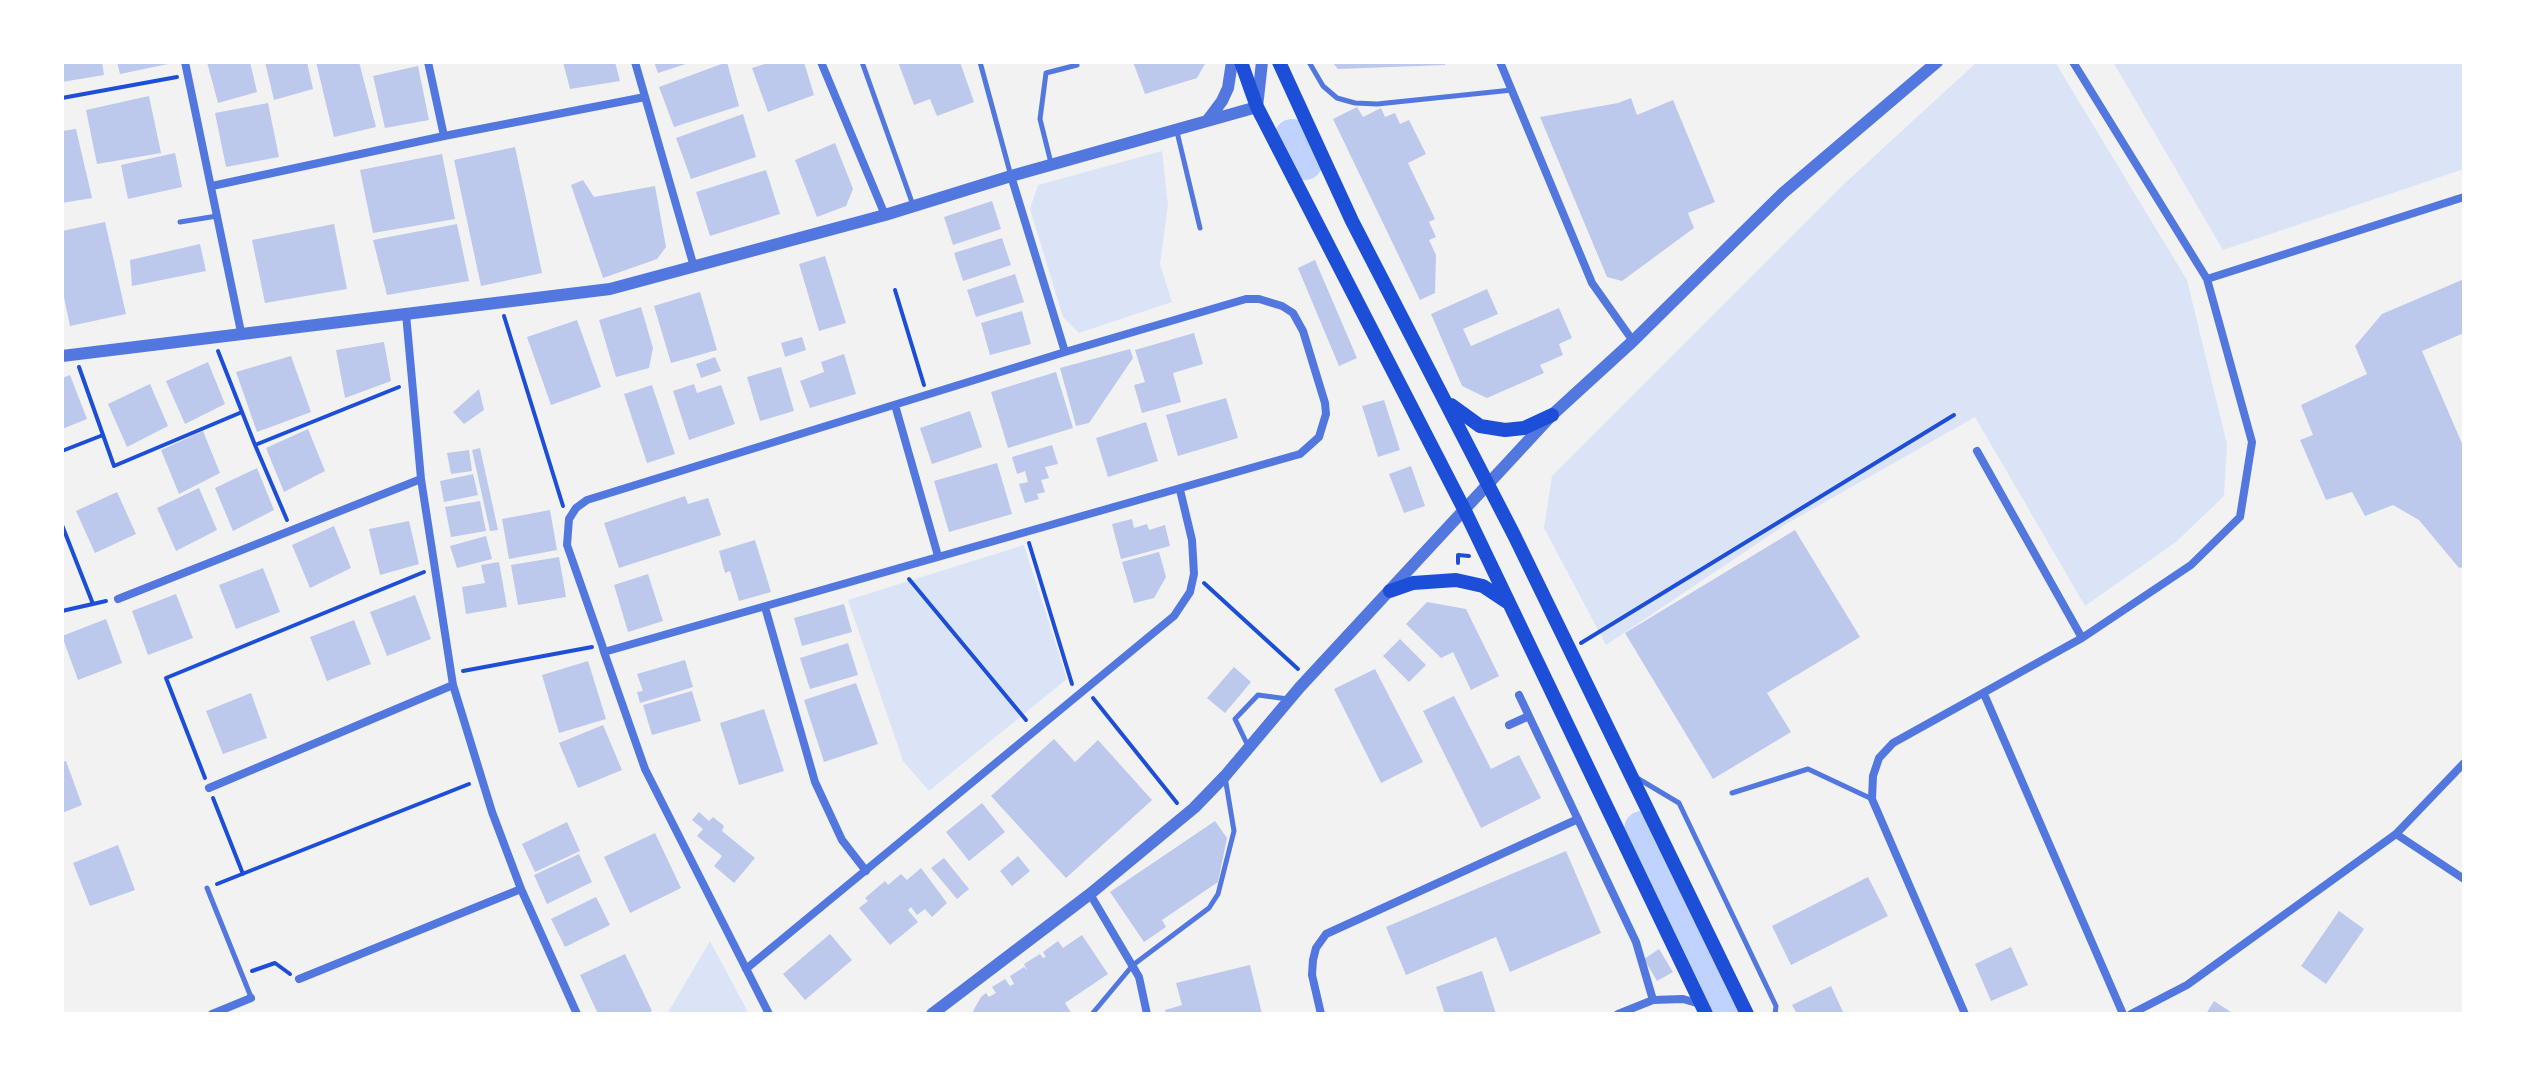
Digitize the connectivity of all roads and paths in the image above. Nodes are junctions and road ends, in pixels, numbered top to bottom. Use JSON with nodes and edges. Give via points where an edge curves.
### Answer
{"nodes":[{"id":1,"x":185,"y":62,"type":"edge"},
{"id":2,"x":428,"y":62,"type":"edge"},
{"id":3,"x":635,"y":62,"type":"edge"},
{"id":4,"x":821,"y":62,"type":"edge"},
{"id":5,"x":862,"y":62,"type":"edge"},
{"id":6,"x":980,"y":62,"type":"edge"},
{"id":7,"x":1232,"y":62,"type":"edge"},
{"id":8,"x":1241,"y":62,"type":"edge"},
{"id":9,"x":1262,"y":62,"type":"edge"},
{"id":10,"x":1279,"y":62,"type":"edge"},
{"id":11,"x":1309,"y":62,"type":"edge"},
{"id":12,"x":1500,"y":62,"type":"edge"},
{"id":13,"x":1937,"y":62,"type":"edge"},
{"id":14,"x":2073,"y":62,"type":"edge"},
{"id":15,"x":1077,"y":65,"type":"dead end"},
{"id":16,"x":188,"y":75,"type":"junction"},
{"id":17,"x":1512,"y":90,"type":"junction"},
{"id":18,"x":645,"y":97,"type":"junction"},
{"id":19,"x":62,"y":98,"type":"edge"},
{"id":20,"x":1257,"y":107,"type":"junction"},
{"id":21,"x":1207,"y":121,"type":"junction"},
{"id":22,"x":1176,"y":130,"type":"junction"},
{"id":23,"x":444,"y":136,"type":"junction"},
{"id":24,"x":1052,"y":164,"type":"junction"},
{"id":25,"x":1011,"y":176,"type":"junction"},
{"id":26,"x":212,"y":186,"type":"junction"},
{"id":27,"x":2464,"y":197,"type":"edge"},
{"id":28,"x":913,"y":206,"type":"junction"},
{"id":29,"x":885,"y":215,"type":"junction"},
{"id":30,"x":218,"y":216,"type":"junction"},
{"id":31,"x":180,"y":222,"type":"dead end"},
{"id":32,"x":1200,"y":228,"type":"dead end"},
{"id":33,"x":694,"y":267,"type":"junction"},
{"id":34,"x":2207,"y":279,"type":"junction"},
{"id":35,"x":895,"y":290,"type":"dead end"},
{"id":36,"x":500,"y":302,"type":"junction"},
{"id":37,"x":406,"y":314,"type":"junction"},
{"id":38,"x":241,"y":332,"type":"junction"},
{"id":39,"x":212,"y":336,"type":"junction"},
{"id":40,"x":1633,"y":341,"type":"junction"},
{"id":41,"x":1065,"y":352,"type":"junction"},
{"id":42,"x":68,"y":355,"type":"edge"},
{"id":43,"x":412,"y":381,"type":"junction"},
{"id":44,"x":927,"y":395,"type":"junction"},
{"id":45,"x":1445,"y":399,"type":"junction"},
{"id":46,"x":895,"y":405,"type":"junction"},
{"id":47,"x":242,"y":412,"type":"junction"},
{"id":48,"x":1552,"y":415,"type":"junction"},
{"id":49,"x":1954,"y":415,"type":"dead end"},
{"id":50,"x":103,"y":435,"type":"junction"},
{"id":51,"x":255,"y":445,"type":"junction"},
{"id":52,"x":62,"y":451,"type":"edge"},
{"id":53,"x":1977,"y":451,"type":"dead end"},
{"id":54,"x":421,"y":479,"type":"junction"},
{"id":55,"x":1489,"y":486,"type":"junction"},
{"id":56,"x":1180,"y":490,"type":"junction"},
{"id":57,"x":1465,"y":511,"type":"junction"},
{"id":58,"x":569,"y":519,"type":"junction"},
{"id":59,"x":62,"y":525,"type":"edge"},
{"id":60,"x":291,"y":530,"type":"junction"},
{"id":61,"x":1025,"y":532,"type":"junction"},
{"id":62,"x":938,"y":556,"type":"junction"},
{"id":63,"x":899,"y":567,"type":"junction"},
{"id":64,"x":434,"y":568,"type":"junction"},
{"id":65,"x":1194,"y":574,"type":"junction"},
{"id":66,"x":1390,"y":591,"type":"junction"},
{"id":67,"x":118,"y":599,"type":"joint"},
{"id":68,"x":93,"y":604,"type":"junction"},
{"id":69,"x":1510,"y":605,"type":"junction"},
{"id":70,"x":765,"y":607,"type":"junction"},
{"id":71,"x":62,"y":611,"type":"edge"},
{"id":72,"x":2082,"y":638,"type":"junction"},
{"id":73,"x":603,"y":649,"type":"junction"},
{"id":74,"x":1569,"y":650,"type":"junction"},
{"id":75,"x":451,"y":673,"type":"junction"},
{"id":76,"x":1308,"y":679,"type":"junction"},
{"id":77,"x":453,"y":685,"type":"junction"},
{"id":78,"x":1086,"y":690,"type":"junction"},
{"id":79,"x":1984,"y":694,"type":"junction"},
{"id":80,"x":1519,"y":695,"type":"dead end"},
{"id":81,"x":1076,"y":698,"type":"junction"},
{"id":82,"x":1291,"y":699,"type":"junction"},
{"id":83,"x":1529,"y":716,"type":"junction"},
{"id":84,"x":1509,"y":725,"type":"dead end"},
{"id":85,"x":1035,"y":732,"type":"junction"},
{"id":86,"x":1249,"y":748,"type":"junction"},
{"id":87,"x":2464,"y":763,"type":"edge"},
{"id":88,"x":1629,"y":773,"type":"junction"},
{"id":89,"x":1225,"y":776,"type":"junction"},
{"id":90,"x":482,"y":779,"type":"junction"},
{"id":91,"x":209,"y":788,"type":"junction"},
{"id":92,"x":1732,"y":793,"type":"dead end"},
{"id":93,"x":1872,"y":799,"type":"junction"},
{"id":94,"x":1186,"y":815,"type":"junction"},
{"id":95,"x":1578,"y":819,"type":"junction"},
{"id":96,"x":2396,"y":834,"type":"junction"},
{"id":97,"x":866,"y":871,"type":"junction"},
{"id":98,"x":243,"y":874,"type":"junction"},
{"id":99,"x":2464,"y":879,"type":"edge"},
{"id":100,"x":207,"y":888,"type":"joint"},
{"id":101,"x":521,"y":889,"type":"junction"},
{"id":102,"x":1090,"y":894,"type":"junction"},
{"id":103,"x":1133,"y":965,"type":"junction"},
{"id":104,"x":746,"y":969,"type":"junction"},
{"id":105,"x":242,"y":974,"type":"junction"},
{"id":106,"x":299,"y":979,"type":"joint"},
{"id":107,"x":251,"y":998,"type":"joint"},
{"id":108,"x":1653,"y":1000,"type":"junction"},
{"id":109,"x":1703,"y":1009,"type":"edge"},
{"id":110,"x":212,"y":1014,"type":"edge"},
{"id":111,"x":576,"y":1014,"type":"edge"},
{"id":112,"x":769,"y":1014,"type":"edge"},
{"id":113,"x":932,"y":1014,"type":"edge"},
{"id":114,"x":1092,"y":1014,"type":"edge"},
{"id":115,"x":1147,"y":1014,"type":"edge"},
{"id":116,"x":1321,"y":1014,"type":"edge"},
{"id":117,"x":1618,"y":1014,"type":"edge"},
{"id":118,"x":1747,"y":1014,"type":"edge"},
{"id":119,"x":1775,"y":1014,"type":"edge"},
{"id":120,"x":1965,"y":1014,"type":"edge"},
{"id":121,"x":2123,"y":1014,"type":"edge"},
{"id":122,"x":2131,"y":1014,"type":"edge"}],
"edges":[{"from":1,"to":16,"type":"street"},
{"from":2,"to":23,"type":"street"},
{"from":3,"to":18,"type":"street"},
{"from":4,"to":29,"type":"street"},
{"from":5,"to":28,"type":"lane"},
{"from":6,"to":25,"type":"lane"},
{"from":7,"to":21,"type":"street","via":[[1228,88]]},
{"from":8,"to":20,"type":"main road"},
{"from":9,"to":20,"type":"street"},
{"from":10,"to":45,"type":"main road","via":[[1352,221]]},
{"from":11,"to":17,"type":"lane","via":[[1323,86],[1337,98],[1355,103]]},
{"from":12,"to":17,"type":"street"},
{"from":13,"to":40,"type":"street","via":[[1744,229]]},
{"from":14,"to":34,"type":"street"},
{"from":15,"to":24,"type":"lane","via":[[1046,73],[1040,119]]},
{"from":16,"to":19,"type":"path"},
{"from":16,"to":26,"type":"street"},
{"from":17,"to":40,"type":"street","via":[[1592,283]]},
{"from":18,"to":23,"type":"street"},
{"from":18,"to":33,"type":"street"},
{"from":20,"to":21,"type":"street"},
{"from":20,"to":57,"type":"main road"},
{"from":21,"to":22,"type":"street"},
{"from":22,"to":24,"type":"street"},
{"from":22,"to":32,"type":"lane"},
{"from":23,"to":26,"type":"street"},
{"from":24,"to":25,"type":"street"},
{"from":25,"to":28,"type":"street"},
{"from":25,"to":41,"type":"street"},
{"from":26,"to":30,"type":"street"},
{"from":27,"to":34,"type":"street"},
{"from":28,"to":29,"type":"street"},
{"from":29,"to":33,"type":"street"},
{"from":30,"to":31,"type":"lane"},
{"from":30,"to":38,"type":"street"},
{"from":33,"to":36,"type":"street","via":[[610,289]]},
{"from":34,"to":72,"type":"street","via":[[2252,442],[2240,517],[2191,565]]},
{"from":35,"to":44,"type":"path"},
{"from":36,"to":37,"type":"street"},
{"from":36,"to":58,"type":"path"},
{"from":37,"to":38,"type":"street"},
{"from":37,"to":43,"type":"street"},
{"from":38,"to":39,"type":"street"},
{"from":39,"to":42,"type":"street"},
{"from":39,"to":47,"type":"path"},
{"from":40,"to":48,"type":"street"},
{"from":41,"to":44,"type":"street"},
{"from":41,"to":56,"type":"street","via":[[1246,299],[1293,313],[1325,403],[1319,437],[1290,458]]},
{"from":42,"to":50,"type":"path"},
{"from":43,"to":51,"type":"path"},
{"from":43,"to":54,"type":"street"},
{"from":44,"to":46,"type":"street"},
{"from":45,"to":48,"type":"main road","via":[[1471,421],[1497,430],[1524,428]]},
{"from":45,"to":55,"type":"main road"},
{"from":46,"to":58,"type":"street","via":[[587,500]]},
{"from":46,"to":62,"type":"street"},
{"from":47,"to":50,"type":"path","via":[[114,466]]},
{"from":47,"to":51,"type":"path"},
{"from":48,"to":55,"type":"street"},
{"from":49,"to":74,"type":"path"},
{"from":50,"to":52,"type":"path"},
{"from":51,"to":60,"type":"path"},
{"from":53,"to":72,"type":"street"},
{"from":54,"to":60,"type":"street"},
{"from":54,"to":64,"type":"street"},
{"from":55,"to":57,"type":"street"},
{"from":55,"to":74,"type":"main road"},
{"from":56,"to":61,"type":"street"},
{"from":56,"to":65,"type":"street"},
{"from":57,"to":66,"type":"street"},
{"from":57,"to":69,"type":"main road"},
{"from":58,"to":73,"type":"street","via":[[567,545]]},
{"from":59,"to":68,"type":"path"},
{"from":60,"to":67,"type":"street"},
{"from":61,"to":62,"type":"street"},
{"from":61,"to":81,"type":"path"},
{"from":62,"to":63,"type":"street"},
{"from":63,"to":70,"type":"street"},
{"from":63,"to":85,"type":"path"},
{"from":64,"to":75,"type":"street"},
{"from":64,"to":91,"type":"path","via":[[166,678]]},
{"from":65,"to":76,"type":"path"},
{"from":65,"to":78,"type":"street","via":[[1190,592],[1174,616]]},
{"from":66,"to":69,"type":"main road","via":[[1424,581],[1467,582],[1483,586]]},
{"from":66,"to":76,"type":"street"},
{"from":67,"to":68,"type":"path"},
{"from":68,"to":71,"type":"path"},
{"from":69,"to":109,"type":"main road"},
{"from":70,"to":73,"type":"street"},
{"from":70,"to":97,"type":"street","via":[[815,782],[842,840]]},
{"from":72,"to":79,"type":"street"},
{"from":73,"to":75,"type":"path"},
{"from":73,"to":104,"type":"street","via":[[645,769]]},
{"from":74,"to":88,"type":"main road"},
{"from":75,"to":77,"type":"street"},
{"from":76,"to":82,"type":"street"},
{"from":77,"to":90,"type":"street"},
{"from":77,"to":91,"type":"street"},
{"from":78,"to":81,"type":"street"},
{"from":78,"to":94,"type":"path"},
{"from":79,"to":93,"type":"street","via":[[1893,743],[1879,758]]},
{"from":79,"to":121,"type":"street"},
{"from":80,"to":83,"type":"street"},
{"from":81,"to":85,"type":"street"},
{"from":82,"to":86,"type":"street"},
{"from":82,"to":86,"type":"lane","via":[[1258,695],[1235,719]]},
{"from":83,"to":84,"type":"street"},
{"from":83,"to":95,"type":"street"},
{"from":85,"to":97,"type":"street"},
{"from":86,"to":89,"type":"street"},
{"from":87,"to":96,"type":"street"},
{"from":88,"to":118,"type":"main road"},
{"from":88,"to":119,"type":"lane","via":[[1679,803],[1776,1006]]},
{"from":89,"to":94,"type":"street"},
{"from":89,"to":103,"type":"lane","via":[[1234,831],[1218,894],[1209,908]]},
{"from":90,"to":98,"type":"path"},
{"from":90,"to":101,"type":"street"},
{"from":91,"to":98,"type":"path"},
{"from":92,"to":93,"type":"lane","via":[[1808,769]]},
{"from":93,"to":120,"type":"street"},
{"from":94,"to":102,"type":"street"},
{"from":95,"to":108,"type":"street","via":[[1636,942]]},
{"from":95,"to":116,"type":"street","via":[[1334,929],[1320,940],[1313,960]]},
{"from":96,"to":99,"type":"street"},
{"from":96,"to":122,"type":"street","via":[[2187,985]]},
{"from":97,"to":104,"type":"street"},
{"from":98,"to":100,"type":"path"},
{"from":100,"to":105,"type":"lane"},
{"from":101,"to":106,"type":"street"},
{"from":101,"to":111,"type":"street"},
{"from":102,"to":103,"type":"street"},
{"from":102,"to":113,"type":"street"},
{"from":103,"to":114,"type":"lane"},
{"from":103,"to":115,"type":"street"},
{"from":104,"to":112,"type":"street"},
{"from":105,"to":106,"type":"path","via":[[275,963]]},
{"from":105,"to":107,"type":"lane"},
{"from":107,"to":110,"type":"street"},
{"from":108,"to":109,"type":"street","via":[[1683,999]]},
{"from":108,"to":117,"type":"street"}]}
